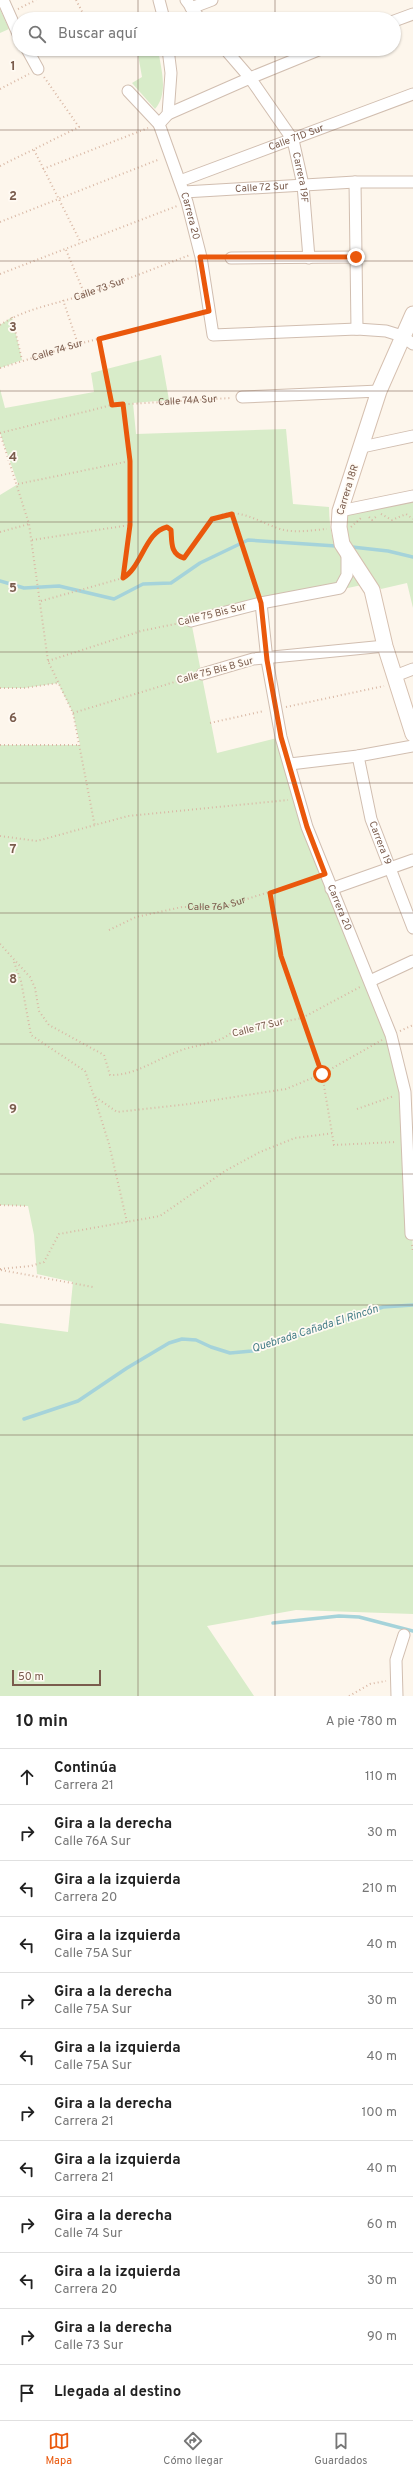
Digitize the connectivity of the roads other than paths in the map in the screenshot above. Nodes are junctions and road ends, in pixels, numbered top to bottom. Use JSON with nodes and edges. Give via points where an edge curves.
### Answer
{"nodes":[{"id":1,"x":3,"y":0,"type":"edge"},
{"id":2,"x":160,"y":0,"type":"edge"},
{"id":3,"x":212,"y":0,"type":"edge"},
{"id":4,"x":188,"y":4,"type":"edge"},
{"id":5,"x":163,"y":12,"type":"edge"},
{"id":6,"x":194,"y":12,"type":"edge"},
{"id":7,"x":413,"y":14,"type":"edge"},
{"id":8,"x":401,"y":18,"type":"edge"},
{"id":9,"x":12,"y":21,"type":"edge"},
{"id":10,"x":31,"y":56,"type":"edge"},
{"id":11,"x":169,"y":56,"type":"edge"},
{"id":12,"x":231,"y":56,"type":"edge"},
{"id":13,"x":304,"y":56,"type":"edge"},
{"id":14,"x":38,"y":69,"type":"road end"},
{"id":15,"x":250,"y":78,"type":"junction"},
{"id":16,"x":128,"y":91,"type":"dead end"},
{"id":17,"x":413,"y":94,"type":"edge"},
{"id":18,"x":168,"y":114,"type":"junction"},
{"id":19,"x":159,"y":124,"type":"junction"},
{"id":20,"x":293,"y":140,"type":"junction"},
{"id":21,"x":180,"y":181,"type":"junction"},
{"id":22,"x":355,"y":182,"type":"junction"},
{"id":23,"x":413,"y":182,"type":"edge"},
{"id":24,"x":303,"y":185,"type":"junction"},
{"id":25,"x":185,"y":197,"type":"junction"},
{"id":26,"x":356,"y":257,"type":"junction"},
{"id":27,"x":231,"y":258,"type":"dead end"},
{"id":28,"x":309,"y":258,"type":"junction"},
{"id":29,"x":413,"y":314,"type":"edge"},
{"id":30,"x":357,"y":329,"type":"junction"},
{"id":31,"x":407,"y":340,"type":"edge"},
{"id":32,"x":379,"y":391,"type":"junction"},
{"id":33,"x":242,"y":397,"type":"road end"},
{"id":34,"x":413,"y":436,"type":"edge"},
{"id":35,"x":362,"y":447,"type":"junction"},
{"id":36,"x":413,"y":496,"type":"edge"},
{"id":37,"x":340,"y":511,"type":"junction"},
{"id":38,"x":347,"y":552,"type":"junction"},
{"id":39,"x":261,"y":603,"type":"junction"},
{"id":40,"x":191,"y":621,"type":"road end"},
{"id":41,"x":385,"y":646,"type":"junction"},
{"id":42,"x":267,"y":660,"type":"junction"},
{"id":43,"x":413,"y":669,"type":"edge"},
{"id":44,"x":202,"y":674,"type":"road end"},
{"id":45,"x":396,"y":680,"type":"junction"},
{"id":46,"x":413,"y":734,"type":"edge"},
{"id":47,"x":413,"y":746,"type":"edge"},
{"id":48,"x":358,"y":756,"type":"junction"},
{"id":49,"x":290,"y":764,"type":"junction"},
{"id":50,"x":413,"y":860,"type":"edge"},
{"id":51,"x":388,"y":868,"type":"junction"},
{"id":52,"x":331,"y":889,"type":"junction"},
{"id":53,"x":413,"y":928,"type":"edge"},
{"id":54,"x":413,"y":961,"type":"edge"},
{"id":55,"x":370,"y":981,"type":"junction"},
{"id":56,"x":412,"y":1234,"type":"edge"},
{"id":57,"x":404,"y":1635,"type":"dead end"},
{"id":58,"x":397,"y":1696,"type":"edge"}],
"edges":[{"from":1,"to":9,"type":"street"},
{"from":2,"to":5,"type":"street"},
{"from":3,"to":4,"type":"street"},
{"from":4,"to":6,"type":"street"},
{"from":7,"to":8,"type":"street"},
{"from":10,"to":14,"type":"street"},
{"from":11,"to":18,"type":"street","via":[[171,73]]},
{"from":12,"to":15,"type":"street","name":"Carrera 19F"},
{"from":13,"to":15,"type":"street"},
{"from":15,"to":18,"type":"street"},
{"from":15,"to":20,"type":"street","name":"Carrera 19F"},
{"from":16,"to":19,"type":"street","name":"Carrera 20"},
{"from":17,"to":20,"type":"street","name":"Calle 71D Sur"},
{"from":18,"to":19,"type":"street"},
{"from":19,"to":21,"type":"street","name":"Carrera 20"},
{"from":20,"to":21,"type":"street","name":"Calle 71D Sur"},
{"from":20,"to":24,"type":"street","name":"Carrera 19F"},
{"from":21,"to":25,"type":"street","name":"Carrera 20"},
{"from":22,"to":23,"type":"street","name":"Calle 72 Sur"},
{"from":22,"to":24,"type":"street","name":"Calle 72 Sur"},
{"from":22,"to":26,"type":"street"},
{"from":24,"to":25,"type":"street","name":"Calle 72 Sur"},
{"from":24,"to":28,"type":"street","name":"Carrera 19F"},
{"from":25,"to":30,"type":"street","name":"Carrera 20","via":[[199,251],[213,335]]},
{"from":26,"to":28,"type":"street"},
{"from":26,"to":30,"type":"street"},
{"from":27,"to":28,"type":"street"},
{"from":29,"to":31,"type":"street","name":"Carrera 18R"},
{"from":30,"to":31,"type":"street","via":[[386,331]]},
{"from":31,"to":32,"type":"street","name":"Carrera 18R"},
{"from":32,"to":33,"type":"street"},
{"from":32,"to":35,"type":"street","name":"Carrera 18R"},
{"from":34,"to":35,"type":"street"},
{"from":35,"to":37,"type":"street","name":"Carrera 18R"},
{"from":36,"to":37,"type":"street"},
{"from":37,"to":38,"type":"street","name":"Carrera 18R","via":[[340,535]]},
{"from":38,"to":39,"type":"street","name":"Calle 75 Bis Sur","via":[[347,575],[345,583],[340,588]]},
{"from":38,"to":41,"type":"street","name":"Carrera 18R","via":[[372,590]]},
{"from":39,"to":40,"type":"street","name":"Calle 75 Bis Sur"},
{"from":39,"to":42,"type":"street","name":"Carrera 20"},
{"from":41,"to":42,"type":"street","name":"Calle 75 Bis B Sur"},
{"from":41,"to":45,"type":"street","name":"Carrera 18R"},
{"from":42,"to":44,"type":"street","name":"Calle 75 Bis B Sur","via":[[253,660]]},
{"from":42,"to":49,"type":"street","name":"Carrera 20","via":[[281,737]]},
{"from":43,"to":45,"type":"street"},
{"from":45,"to":46,"type":"street","name":"Carrera 18R"},
{"from":47,"to":48,"type":"street"},
{"from":48,"to":49,"type":"street"},
{"from":48,"to":51,"type":"street","name":"Carrera 19","via":[[371,819]]},
{"from":49,"to":52,"type":"street","name":"Carrera 20","via":[[307,827]]},
{"from":50,"to":51,"type":"street"},
{"from":51,"to":52,"type":"street"},
{"from":51,"to":53,"type":"street","name":"Carrera 19"},
{"from":52,"to":55,"type":"street","name":"Carrera 20"},
{"from":54,"to":55,"type":"street"},
{"from":55,"to":56,"type":"street","name":"Carrera 20","via":[[391,1035],[405,1092]]},
{"from":57,"to":58,"type":"street","via":[[396,1660]]}]}
